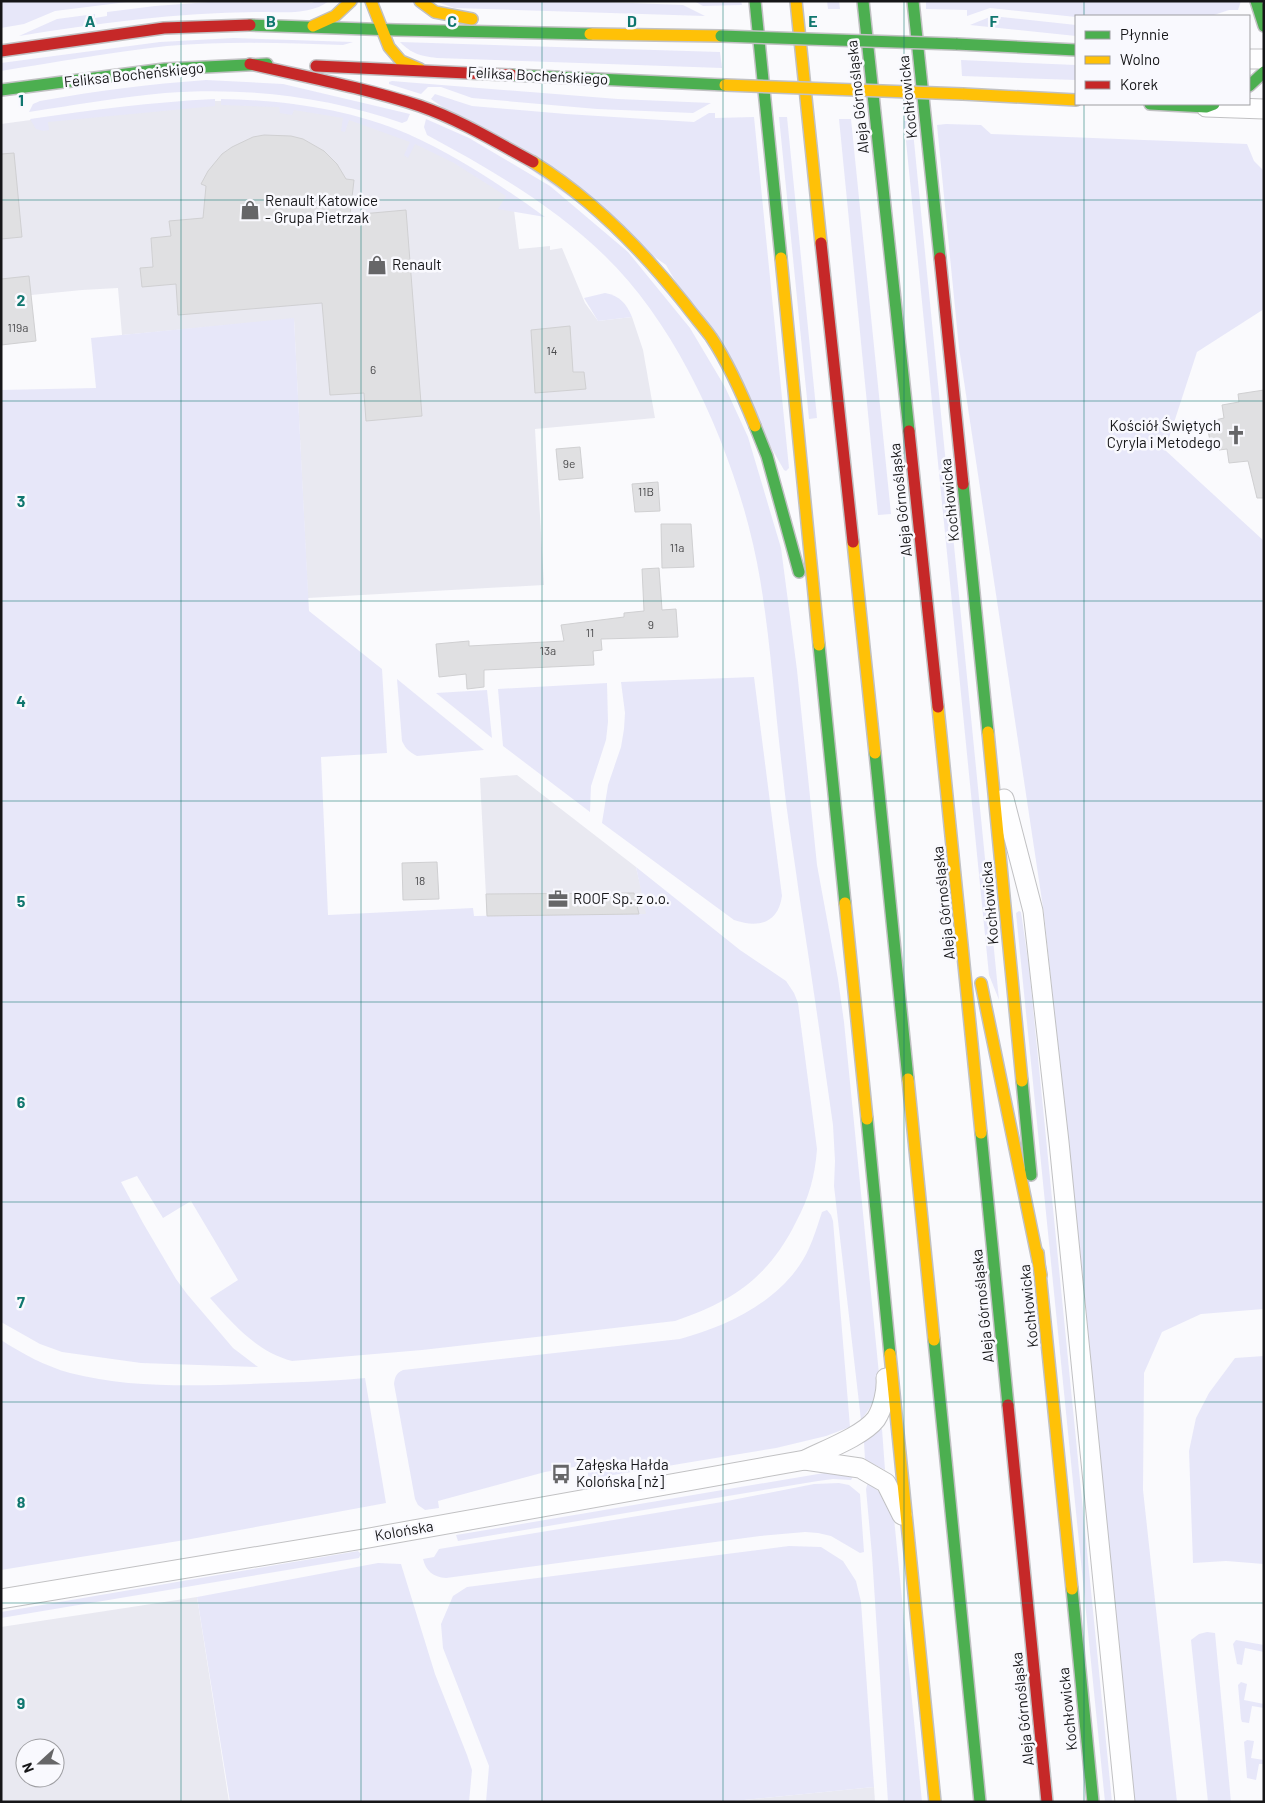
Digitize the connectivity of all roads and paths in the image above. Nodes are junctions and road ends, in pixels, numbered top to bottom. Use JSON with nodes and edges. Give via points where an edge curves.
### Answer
{"nodes":[{"id":1,"x":351,"y":1,"type":"edge"},
{"id":2,"x":371,"y":1,"type":"edge"},
{"id":3,"x":420,"y":1,"type":"edge"},
{"id":4,"x":755,"y":1,"type":"edge"},
{"id":5,"x":796,"y":1,"type":"edge"},
{"id":6,"x":863,"y":1,"type":"edge"},
{"id":7,"x":913,"y":1,"type":"edge"},
{"id":8,"x":1252,"y":4,"type":"edge"},
{"id":9,"x":313,"y":26,"type":"junction"},
{"id":10,"x":1264,"y":26,"type":"edge"},
{"id":11,"x":381,"y":29,"type":"junction"},
{"id":12,"x":546,"y":32,"type":"junction"},
{"id":13,"x":1075,"y":50,"type":"edge"},
{"id":14,"x":1,"y":51,"type":"edge"},
{"id":15,"x":1250,"y":59,"type":"edge"},
{"id":16,"x":1264,"y":59,"type":"edge"},
{"id":17,"x":250,"y":64,"type":"junction"},
{"id":18,"x":420,"y":70,"type":"junction"},
{"id":19,"x":1264,"y":72,"type":"edge"},
{"id":20,"x":1250,"y":85,"type":"edge"},
{"id":21,"x":1,"y":90,"type":"edge"},
{"id":22,"x":1075,"y":100,"type":"edge"},
{"id":23,"x":1210,"y":105,"type":"edge"},
{"id":24,"x":1264,"y":109,"type":"edge"},
{"id":25,"x":819,"y":645,"type":"junction"},
{"id":26,"x":990,"y":748,"type":"junction"},
{"id":27,"x":958,"y":895,"type":"junction"},
{"id":28,"x":1041,"y":1275,"type":"junction"},
{"id":29,"x":886,"y":1316,"type":"junction"},
{"id":30,"x":805,"y":1460,"type":"junction"},
{"id":31,"x":907,"y":1526,"type":"junction"},
{"id":32,"x":1,"y":1600,"type":"edge"},
{"id":33,"x":935,"y":1802,"type":"edge"},
{"id":34,"x":980,"y":1802,"type":"edge"},
{"id":35,"x":1047,"y":1802,"type":"edge"},
{"id":36,"x":1092,"y":1802,"type":"edge"},
{"id":37,"x":1125,"y":1802,"type":"edge"}],
"edges":[{"from":1,"to":9,"type":"main road","via":[[335,16]]},
{"from":2,"to":11,"type":"main road"},
{"from":3,"to":12,"type":"main road","via":[[435,12]]},
{"from":4,"to":25,"type":"main road"},
{"from":5,"to":34,"type":"main road"},
{"from":6,"to":27,"type":"main road","name":"Aleja Górnośląska"},
{"from":7,"to":26,"type":"main road","name":"Kochłowicka"},
{"from":8,"to":10,"type":"main road"},
{"from":9,"to":11,"type":"main road"},
{"from":9,"to":14,"type":"main road","via":[[164,28]]},
{"from":11,"to":12,"type":"main road"},
{"from":11,"to":18,"type":"main road","via":[[389,47],[401,60]]},
{"from":12,"to":13,"type":"main road","bridge":true},
{"from":15,"to":16,"type":"street"},
{"from":17,"to":18,"type":"main road","name":"Feliksa Bocheńskiego"},
{"from":17,"to":21,"type":"main road","name":"Feliksa Bocheńskiego","via":[[165,69]]},
{"from":17,"to":25,"type":"main road","via":[[373,92],[422,107],[479,132],[542,168],[630,240],[711,338],[743,397],[767,456]]},
{"from":18,"to":22,"type":"main road","name":"Feliksa Bocheńskiego","bridge":true},
{"from":19,"to":20,"type":"main road"},
{"from":23,"to":24,"type":"street"},
{"from":25,"to":29,"type":"main road"},
{"from":26,"to":28,"type":"main road","name":"Kochłowicka"},
{"from":26,"to":37,"type":"street","via":[[1034,911]]},
{"from":27,"to":28,"type":"main road","via":[[989,1017]]},
{"from":27,"to":35,"type":"main road","name":"Aleja Górnośląska"},
{"from":28,"to":36,"type":"main road","name":"Kochłowicka"},
{"from":29,"to":30,"type":"street","via":[[887,1391],[876,1418],[857,1434]]},
{"from":29,"to":31,"type":"main road"},
{"from":30,"to":31,"type":"street","via":[[860,1468],[886,1483]]},
{"from":30,"to":32,"type":"street","name":"Kolońska"},
{"from":31,"to":33,"type":"main road"}]}
